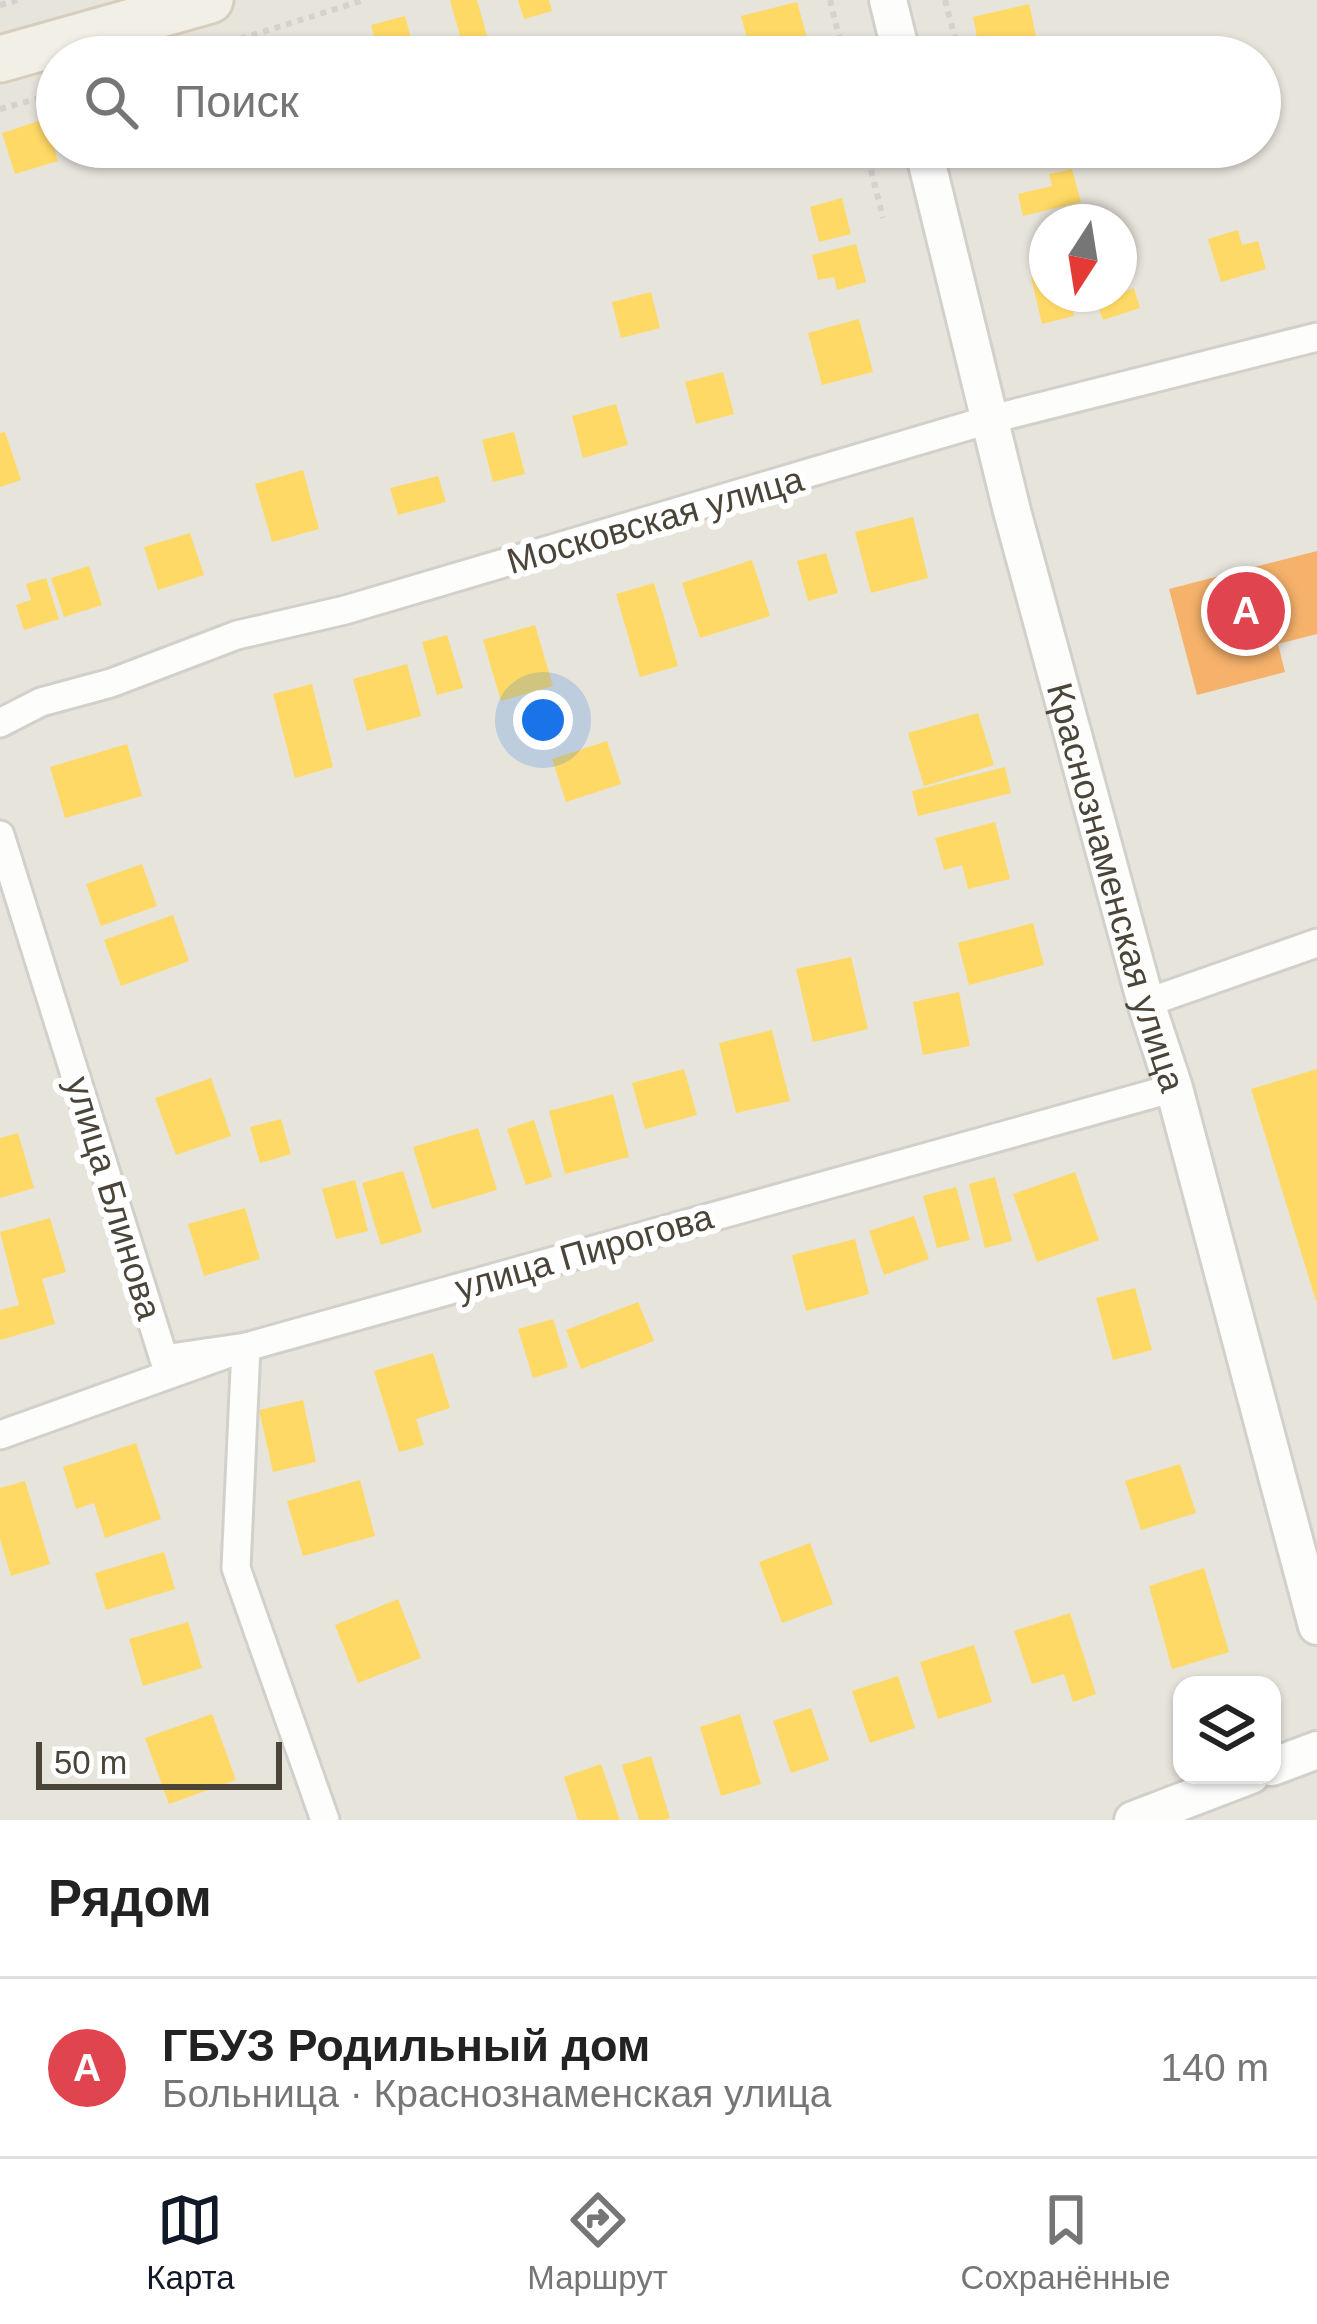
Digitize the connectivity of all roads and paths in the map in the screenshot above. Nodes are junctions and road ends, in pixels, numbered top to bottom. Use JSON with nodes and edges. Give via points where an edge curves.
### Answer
{"nodes":[{"id":1,"x":18,"y":0,"type":"edge"},
{"id":2,"x":210,"y":0,"type":"edge"},
{"id":3,"x":364,"y":0,"type":"edge"},
{"id":4,"x":830,"y":0,"type":"edge"},
{"id":5,"x":888,"y":0,"type":"edge"},
{"id":6,"x":945,"y":0,"type":"edge"},
{"id":7,"x":0,"y":5,"type":"edge"},
{"id":8,"x":82,"y":36,"type":"edge"},
{"id":9,"x":250,"y":36,"type":"edge"},
{"id":10,"x":839,"y":36,"type":"edge"},
{"id":11,"x":897,"y":36,"type":"edge"},
{"id":12,"x":954,"y":36,"type":"edge"},
{"id":13,"x":36,"y":49,"type":"edge"},
{"id":14,"x":0,"y":59,"type":"edge"},
{"id":15,"x":36,"y":99,"type":"edge"},
{"id":16,"x":0,"y":109,"type":"edge"},
{"id":17,"x":871,"y":168,"type":"edge"},
{"id":18,"x":928,"y":168,"type":"edge"},
{"id":19,"x":883,"y":218,"type":"dead end"},
{"id":20,"x":1317,"y":338,"type":"edge"},
{"id":21,"x":988,"y":420,"type":"junction"},
{"id":22,"x":0,"y":723,"type":"edge"},
{"id":23,"x":0,"y":835,"type":"edge"},
{"id":24,"x":1317,"y":944,"type":"edge"},
{"id":25,"x":1146,"y":1003,"type":"junction"},
{"id":26,"x":1174,"y":1088,"type":"junction"},
{"id":27,"x":246,"y":1347,"type":"junction"},
{"id":28,"x":0,"y":1435,"type":"edge"},
{"id":29,"x":1317,"y":1626,"type":"edge"},
{"id":30,"x":1317,"y":1750,"type":"edge"},
{"id":31,"x":1281,"y":1764,"type":"edge"},
{"id":32,"x":1227,"y":1784,"type":"edge"},
{"id":33,"x":325,"y":1820,"type":"edge"},
{"id":34,"x":1133,"y":1820,"type":"edge"}],
"edges":[{"from":1,"to":7,"type":"path"},
{"from":2,"to":8,"type":"main road"},
{"from":3,"to":9,"type":"path"},
{"from":4,"to":10,"type":"path"},
{"from":5,"to":11,"type":"street"},
{"from":6,"to":12,"type":"path"},
{"from":13,"to":14,"type":"main road"},
{"from":15,"to":16,"type":"path"},
{"from":17,"to":19,"type":"path"},
{"from":18,"to":21,"type":"street","name":"Краснознаменская улица"},
{"from":20,"to":21,"type":"street","name":"Московская улица"},
{"from":21,"to":22,"type":"street","name":"Московская улица","via":[[238,635]]},
{"from":21,"to":25,"type":"street","name":"Краснознаменская улица"},
{"from":23,"to":27,"type":"street","name":"улица Блинова","via":[[164,1359]]},
{"from":24,"to":25,"type":"street"},
{"from":25,"to":26,"type":"street","name":"Краснознаменская улица"},
{"from":26,"to":27,"type":"street","name":"улица Пирогова"},
{"from":26,"to":29,"type":"street","name":"Краснознаменская улица"},
{"from":27,"to":28,"type":"street","name":"улица Пирогова"},
{"from":27,"to":33,"type":"street","via":[[236,1568]]},
{"from":30,"to":31,"type":"street"},
{"from":32,"to":34,"type":"street"}]}
